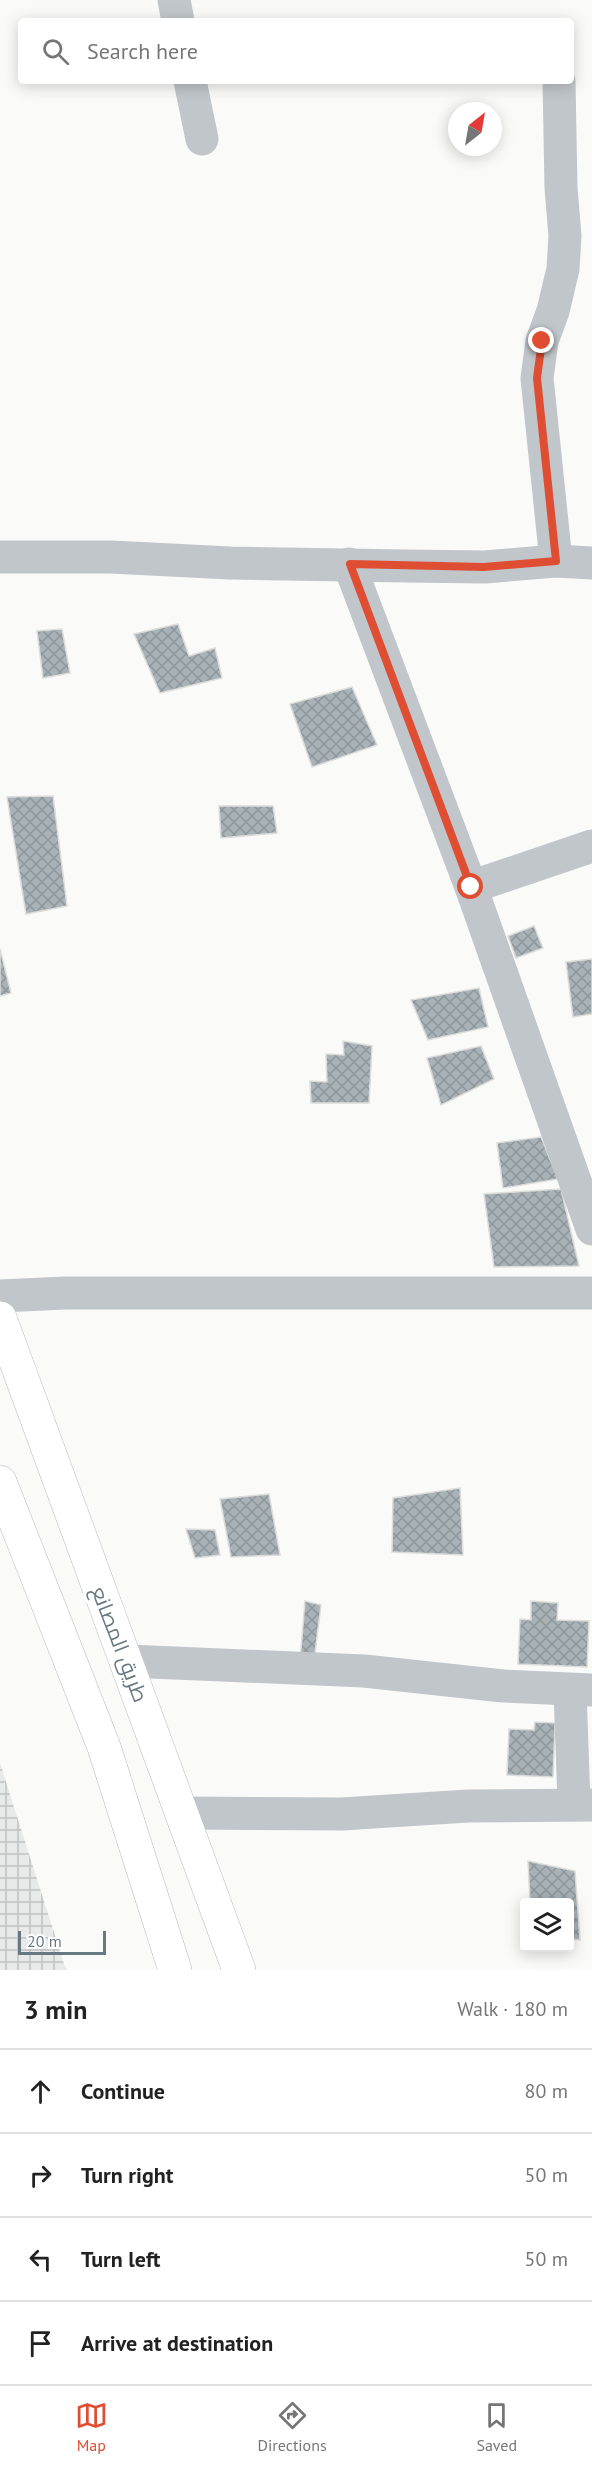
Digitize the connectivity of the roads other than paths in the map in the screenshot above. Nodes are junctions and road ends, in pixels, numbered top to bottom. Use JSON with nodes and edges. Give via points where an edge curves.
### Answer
{"nodes":[{"id":1,"x":174,"y":0,"type":"edge"},
{"id":2,"x":177,"y":18,"type":"edge"},
{"id":3,"x":191,"y":84,"type":"edge"},
{"id":4,"x":559,"y":84,"type":"edge"},
{"id":5,"x":202,"y":138,"type":"dead end"},
{"id":6,"x":0,"y":557,"type":"edge"},
{"id":7,"x":556,"y":561,"type":"junction"},
{"id":8,"x":592,"y":563,"type":"edge"},
{"id":9,"x":350,"y":564,"type":"junction"},
{"id":10,"x":592,"y":846,"type":"edge"},
{"id":11,"x":471,"y":887,"type":"junction"},
{"id":12,"x":592,"y":1228,"type":"edge"},
{"id":13,"x":592,"y":1293,"type":"edge"},
{"id":14,"x":0,"y":1296,"type":"edge"},
{"id":15,"x":0,"y":1318,"type":"edge"},
{"id":16,"x":0,"y":1482,"type":"edge"},
{"id":17,"x":128,"y":1661,"type":"junction"},
{"id":18,"x":581,"y":1690,"type":"edge"},
{"id":19,"x":583,"y":1804,"type":"edge"},
{"id":20,"x":183,"y":1813,"type":"junction"},
{"id":21,"x":175,"y":1970,"type":"edge"},
{"id":22,"x":239,"y":1970,"type":"edge"}],
"edges":[{"from":1,"to":2,"type":"street"},
{"from":3,"to":5,"type":"street"},
{"from":4,"to":7,"type":"street","via":[[563,270],[542,341],[537,378]]},
{"from":6,"to":9,"type":"street"},
{"from":7,"to":8,"type":"street"},
{"from":7,"to":9,"type":"street","via":[[484,567]]},
{"from":9,"to":11,"type":"street"},
{"from":10,"to":11,"type":"street"},
{"from":11,"to":12,"type":"street"},
{"from":13,"to":14,"type":"street","via":[[86,1292]]},
{"from":15,"to":17,"type":"main road","name":"طريق المصانع"},
{"from":16,"to":21,"type":"main road","via":[[104,1747]]},
{"from":17,"to":18,"type":"street","via":[[364,1671]]},
{"from":17,"to":20,"type":"main road","name":"طريق المصانع"},
{"from":18,"to":19,"type":"street"},
{"from":19,"to":20,"type":"street","via":[[342,1814]]},
{"from":20,"to":22,"type":"main road","name":"طريق المصانع"}]}
